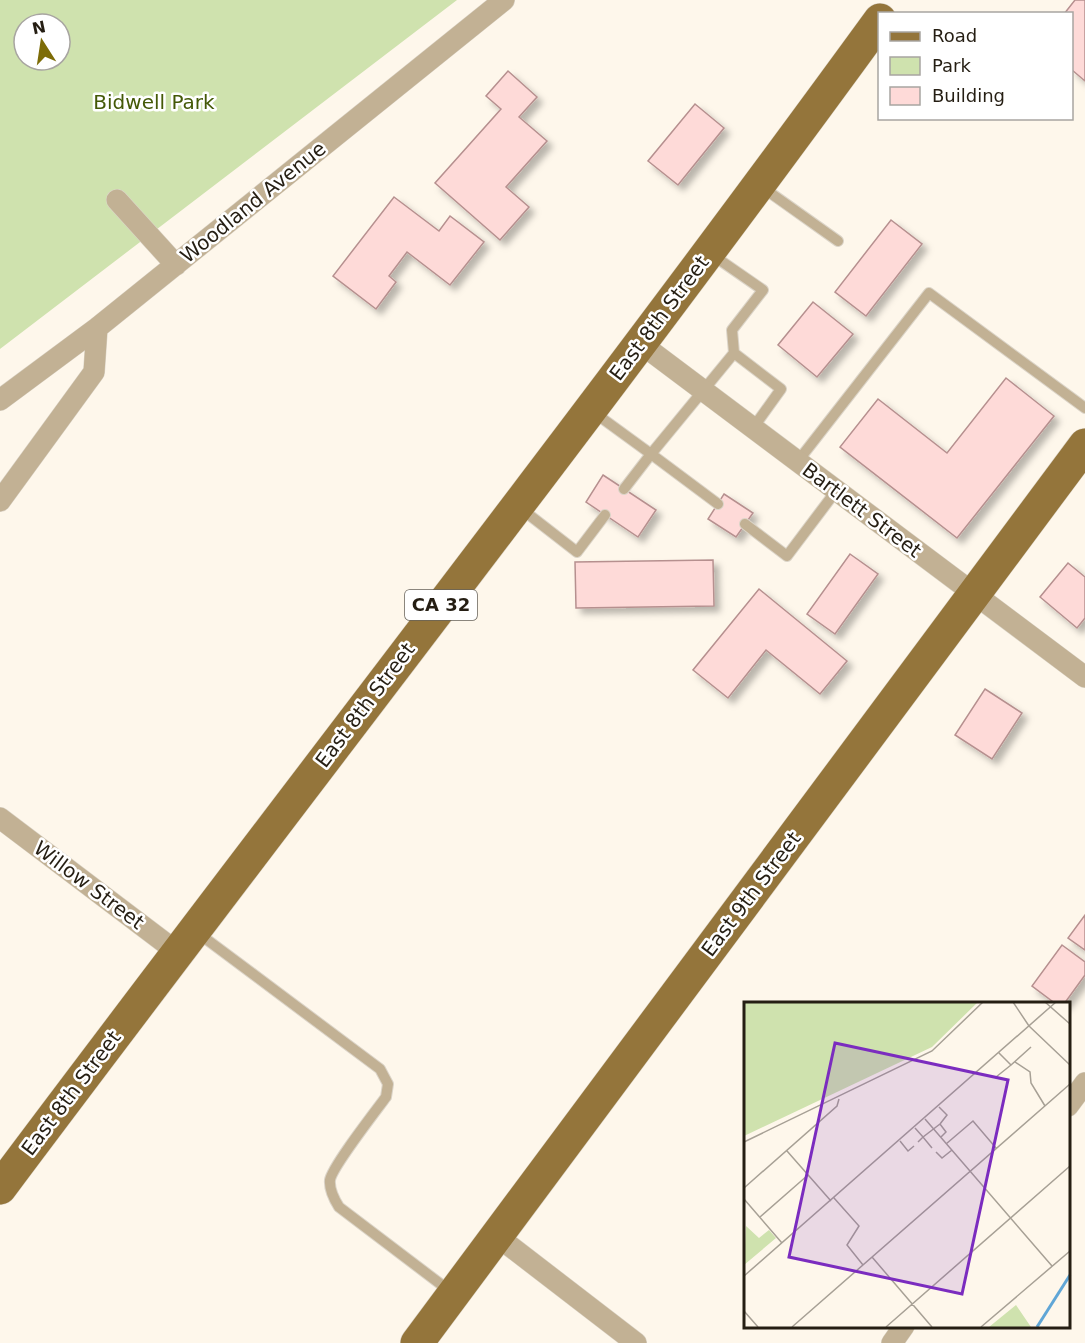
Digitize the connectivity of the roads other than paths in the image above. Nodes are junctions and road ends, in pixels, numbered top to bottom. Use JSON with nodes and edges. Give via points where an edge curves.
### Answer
{"nodes":[{"id":1,"x":504,"y":0,"type":"edge"},
{"id":2,"x":878,"y":21,"type":"edge"},
{"id":3,"x":759,"y":185,"type":"junction"},
{"id":4,"x":117,"y":200,"type":"dead end"},
{"id":5,"x":838,"y":242,"type":"dead end"},
{"id":6,"x":709,"y":252,"type":"junction"},
{"id":7,"x":176,"y":264,"type":"junction"},
{"id":8,"x":97,"y":328,"type":"junction"},
{"id":9,"x":640,"y":342,"type":"junction"},
{"id":10,"x":734,"y":353,"type":"junction"},
{"id":11,"x":703,"y":390,"type":"junction"},
{"id":12,"x":0,"y":400,"type":"edge"},
{"id":13,"x":1085,"y":408,"type":"edge"},
{"id":14,"x":590,"y":409,"type":"junction"},
{"id":15,"x":753,"y":428,"type":"junction"},
{"id":16,"x":1085,"y":445,"type":"edge"},
{"id":17,"x":651,"y":454,"type":"junction"},
{"id":18,"x":798,"y":461,"type":"junction"},
{"id":19,"x":624,"y":489,"type":"dead end"},
{"id":20,"x":836,"y":491,"type":"junction"},
{"id":21,"x":0,"y":501,"type":"edge"},
{"id":22,"x":718,"y":504,"type":"dead end"},
{"id":23,"x":516,"y":505,"type":"junction"},
{"id":24,"x":605,"y":515,"type":"dead end"},
{"id":25,"x":745,"y":524,"type":"dead end"},
{"id":26,"x":973,"y":594,"type":"junction"},
{"id":27,"x":1085,"y":677,"type":"edge"},
{"id":28,"x":3,"y":826,"type":"edge"},
{"id":29,"x":185,"y":941,"type":"junction"},
{"id":30,"x":1085,"y":1083,"type":"edge"},
{"id":31,"x":1070,"y":1103,"type":"edge"},
{"id":32,"x":0,"y":1188,"type":"edge"},
{"id":33,"x":497,"y":1236,"type":"junction"},
{"id":34,"x":454,"y":1294,"type":"junction"},
{"id":35,"x":903,"y":1328,"type":"edge"},
{"id":36,"x":417,"y":1343,"type":"edge"},
{"id":37,"x":636,"y":1343,"type":"edge"},
{"id":38,"x":892,"y":1343,"type":"edge"}],
"edges":[{"from":1,"to":7,"type":"street","name":"Woodland Avenue"},
{"from":2,"to":3,"type":"main road","name":"East 8th Street","number":"CA 32"},
{"from":3,"to":5,"type":"lane"},
{"from":3,"to":6,"type":"main road","name":"East 8th Street","number":"CA 32"},
{"from":4,"to":7,"type":"street"},
{"from":6,"to":9,"type":"main road","name":"East 8th Street","number":"CA 32"},
{"from":6,"to":10,"type":"lane","via":[[763,290],[732,330]]},
{"from":7,"to":8,"type":"street","name":"Woodland Avenue"},
{"from":8,"to":12,"type":"street","name":"Woodland Avenue"},
{"from":8,"to":21,"type":"street","via":[[94,372]]},
{"from":9,"to":11,"type":"street","name":"Bartlett Street"},
{"from":9,"to":14,"type":"main road","name":"East 8th Street","number":"CA 32"},
{"from":10,"to":11,"type":"lane"},
{"from":10,"to":15,"type":"lane","via":[[781,389]]},
{"from":11,"to":15,"type":"street","name":"Bartlett Street"},
{"from":11,"to":17,"type":"lane"},
{"from":13,"to":18,"type":"lane","via":[[929,293]]},
{"from":14,"to":17,"type":"lane"},
{"from":14,"to":23,"type":"main road","name":"East 8th Street","number":"CA 32"},
{"from":15,"to":18,"type":"street","name":"Bartlett Street"},
{"from":16,"to":26,"type":"main road","name":"East 9th Street"},
{"from":17,"to":19,"type":"lane"},
{"from":17,"to":22,"type":"lane"},
{"from":18,"to":20,"type":"street","name":"Bartlett Street"},
{"from":20,"to":25,"type":"lane","via":[[787,556]]},
{"from":20,"to":26,"type":"street","name":"Bartlett Street"},
{"from":23,"to":24,"type":"lane","via":[[578,552]]},
{"from":23,"to":29,"type":"main road","name":"East 8th Street","number":"CA 32"},
{"from":26,"to":27,"type":"street","name":"Bartlett Street"},
{"from":26,"to":33,"type":"main road","name":"East 9th Street"},
{"from":28,"to":29,"type":"street","name":"Willow Street"},
{"from":29,"to":32,"type":"main road","name":"East 8th Street","number":"CA 32"},
{"from":29,"to":34,"type":"lane","via":[[380,1069],[388,1083],[386,1097],[337,1166],[330,1179],[332,1196],[339,1207]]},
{"from":30,"to":31,"type":"street"},
{"from":33,"to":34,"type":"main road","name":"East 9th Street"},
{"from":33,"to":37,"type":"street"},
{"from":34,"to":36,"type":"main road","name":"East 9th Street"},
{"from":35,"to":38,"type":"street"}]}
